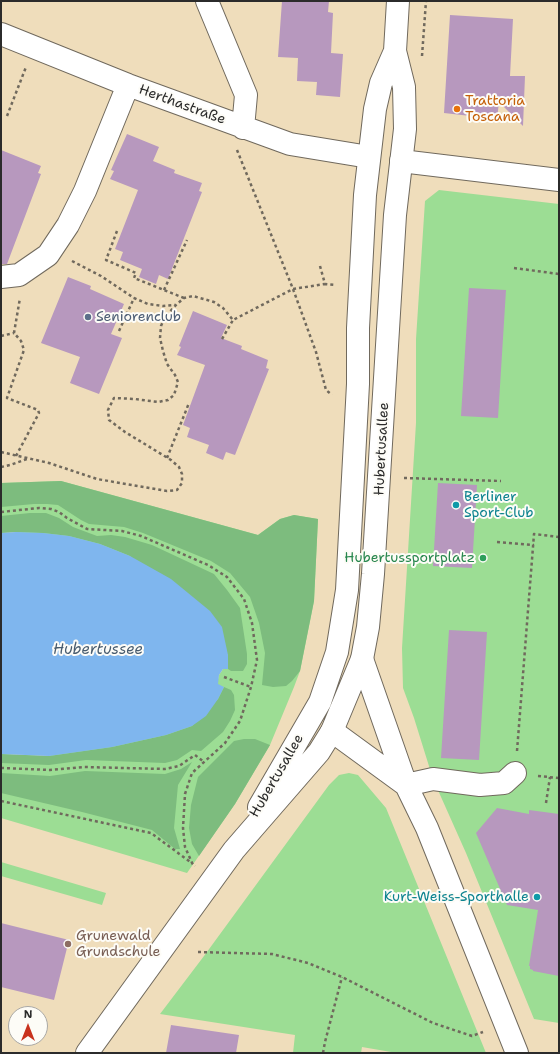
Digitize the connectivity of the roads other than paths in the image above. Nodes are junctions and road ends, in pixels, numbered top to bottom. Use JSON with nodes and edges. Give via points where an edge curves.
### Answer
{"nodes":[{"id":1,"x":207,"y":1,"type":"edge"},
{"id":2,"x":398,"y":1,"type":"edge"},
{"id":3,"x":1,"y":34,"type":"edge"},
{"id":4,"x":395,"y":52,"type":"junction"},
{"id":5,"x":128,"y":85,"type":"junction"},
{"id":6,"x":239,"y":137,"type":"junction"},
{"id":7,"x":369,"y":157,"type":"junction"},
{"id":8,"x":401,"y":161,"type":"junction"},
{"id":9,"x":559,"y":180,"type":"edge"},
{"id":10,"x":10,"y":276,"type":"edge"},
{"id":11,"x":362,"y":659,"type":"junction"},
{"id":12,"x":320,"y":702,"type":"junction"},
{"id":13,"x":332,"y":731,"type":"junction"},
{"id":14,"x":515,"y":773,"type":"road end"},
{"id":15,"x":406,"y":785,"type":"junction"},
{"id":16,"x":234,"y":850,"type":"junction"},
{"id":17,"x":87,"y":1053,"type":"edge"},
{"id":18,"x":517,"y":1053,"type":"edge"}],
"edges":[{"from":1,"to":6,"type":"main road","via":[[246,95]]},
{"from":2,"to":4,"type":"main road","name":"Hubertusallee"},
{"from":3,"to":5,"type":"main road","name":"Herthastraße"},
{"from":4,"to":7,"type":"main road","name":"Hubertusallee","via":[[381,84]]},
{"from":4,"to":8,"type":"main road","name":"Hubertusallee","via":[[404,87],[405,129]]},
{"from":5,"to":6,"type":"main road","name":"Herthastraße"},
{"from":5,"to":10,"type":"main road","via":[[68,226],[48,255]]},
{"from":6,"to":7,"type":"main road","name":"Herthastraße"},
{"from":7,"to":8,"type":"main road"},
{"from":7,"to":12,"type":"main road","name":"Hubertusallee","via":[[358,328],[358,384],[347,590],[337,652]]},
{"from":8,"to":9,"type":"main road"},
{"from":8,"to":11,"type":"main road","name":"Hubertusallee","via":[[395,215],[373,574]]},
{"from":11,"to":13,"type":"main road","name":"Hubertusallee"},
{"from":11,"to":15,"type":"main road"},
{"from":12,"to":13,"type":"main road"},
{"from":12,"to":16,"type":"main road","name":"Hubertusallee"},
{"from":13,"to":15,"type":"main road"},
{"from":13,"to":16,"type":"main road","name":"Hubertusallee","via":[[319,752]]},
{"from":14,"to":15,"type":"main road","via":[[504,783],[480,785],[433,779]]},
{"from":15,"to":18,"type":"main road","via":[[427,828]]},
{"from":16,"to":17,"type":"main road","name":"Hubertusallee"}]}
